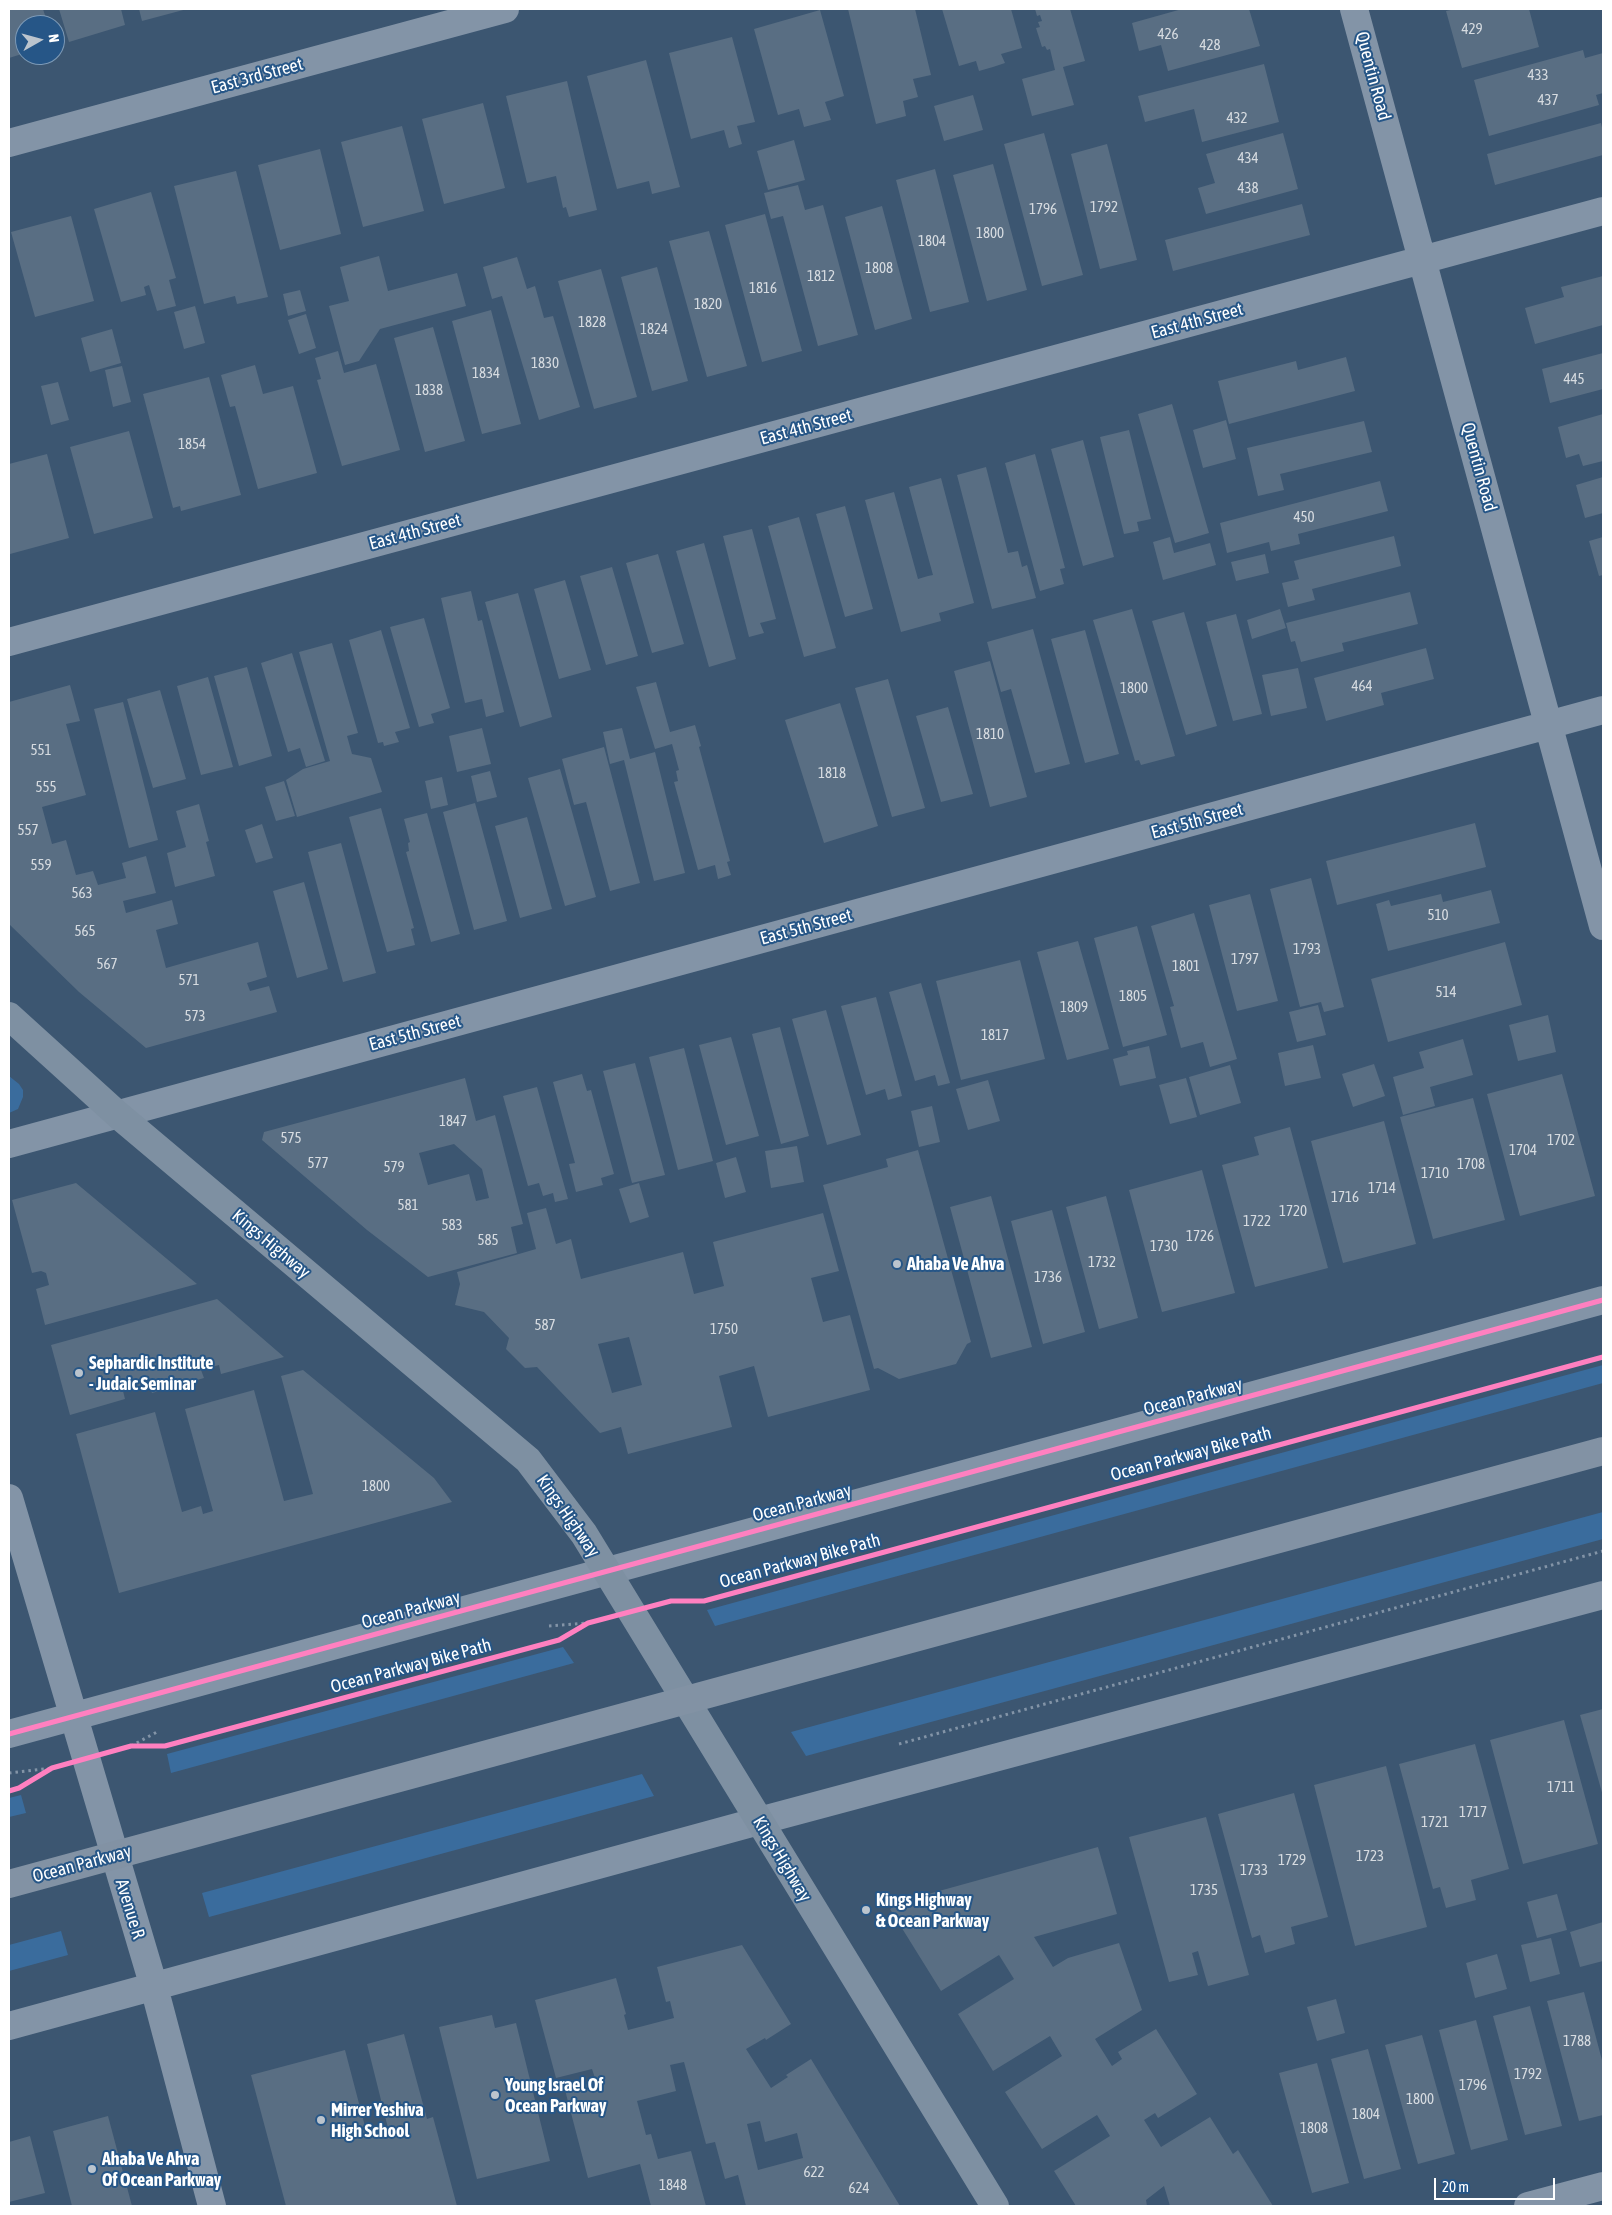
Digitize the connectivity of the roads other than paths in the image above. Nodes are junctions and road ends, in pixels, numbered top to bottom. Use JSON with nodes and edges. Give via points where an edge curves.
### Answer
{"nodes":[{"id":1,"x":505,"y":9,"type":"edge"},
{"id":2,"x":1354,"y":9,"type":"edge"},
{"id":3,"x":9,"y":143,"type":"edge"},
{"id":4,"x":1603,"y":211,"type":"edge"},
{"id":5,"x":1422,"y":260,"type":"junction"},
{"id":6,"x":9,"y":642,"type":"edge"},
{"id":7,"x":1603,"y":710,"type":"edge"},
{"id":8,"x":1549,"y":725,"type":"junction"},
{"id":9,"x":1603,"y":926,"type":"edge"},
{"id":10,"x":9,"y":1016,"type":"edge"},
{"id":11,"x":117,"y":1114,"type":"junction"},
{"id":12,"x":9,"y":1144,"type":"edge"},
{"id":13,"x":1603,"y":1300,"type":"edge"},
{"id":14,"x":1603,"y":1451,"type":"edge"},
{"id":15,"x":9,"y":1498,"type":"edge"},
{"id":16,"x":606,"y":1570,"type":"junction"},
{"id":17,"x":1603,"y":1595,"type":"edge"},
{"id":18,"x":685,"y":1700,"type":"junction"},
{"id":19,"x":72,"y":1717,"type":"junction"},
{"id":20,"x":9,"y":1734,"type":"edge"},
{"id":21,"x":759,"y":1821,"type":"junction"},
{"id":22,"x":114,"y":1855,"type":"junction"},
{"id":23,"x":9,"y":1884,"type":"edge"},
{"id":24,"x":154,"y":1987,"type":"junction"},
{"id":25,"x":9,"y":2026,"type":"edge"},
{"id":26,"x":1603,"y":2186,"type":"edge"},
{"id":27,"x":212,"y":2206,"type":"edge"},
{"id":28,"x":995,"y":2206,"type":"edge"},
{"id":29,"x":1528,"y":2206,"type":"edge"}],
"edges":[{"from":1,"to":3,"type":"street","name":"East 3rd Street"},
{"from":2,"to":5,"type":"street","name":"Quentin Road"},
{"from":4,"to":5,"type":"street","name":"East 4th Street"},
{"from":5,"to":6,"type":"street","name":"East 4th Street"},
{"from":5,"to":8,"type":"street","name":"Quentin Road"},
{"from":7,"to":8,"type":"street","name":"East 5th Street"},
{"from":8,"to":9,"type":"street","name":"Quentin Road"},
{"from":8,"to":11,"type":"street","name":"East 5th Street"},
{"from":10,"to":11,"type":"street","name":"Kings Highway"},
{"from":11,"to":12,"type":"street","name":"East 5th Street"},
{"from":11,"to":16,"type":"street","name":"Kings Highway","via":[[528,1460],[584,1534]]},
{"from":13,"to":16,"type":"street","name":"Ocean Parkway"},
{"from":14,"to":18,"type":"main road","name":"Ocean Parkway"},
{"from":15,"to":19,"type":"street","name":"Avenue R"},
{"from":16,"to":18,"type":"street","name":"Kings Highway"},
{"from":16,"to":19,"type":"street","name":"Ocean Parkway"},
{"from":17,"to":21,"type":"street"},
{"from":18,"to":21,"type":"street","name":"Kings Highway"},
{"from":18,"to":22,"type":"main road","name":"Ocean Parkway"},
{"from":19,"to":20,"type":"street","name":"Ocean Parkway"},
{"from":19,"to":22,"type":"street","name":"Avenue R"},
{"from":21,"to":24,"type":"street"},
{"from":21,"to":28,"type":"street","name":"Kings Highway"},
{"from":22,"to":23,"type":"main road","name":"Ocean Parkway"},
{"from":22,"to":24,"type":"street","name":"Avenue R"},
{"from":24,"to":25,"type":"street"},
{"from":24,"to":27,"type":"street","name":"Avenue R"},
{"from":26,"to":29,"type":"street"}]}
